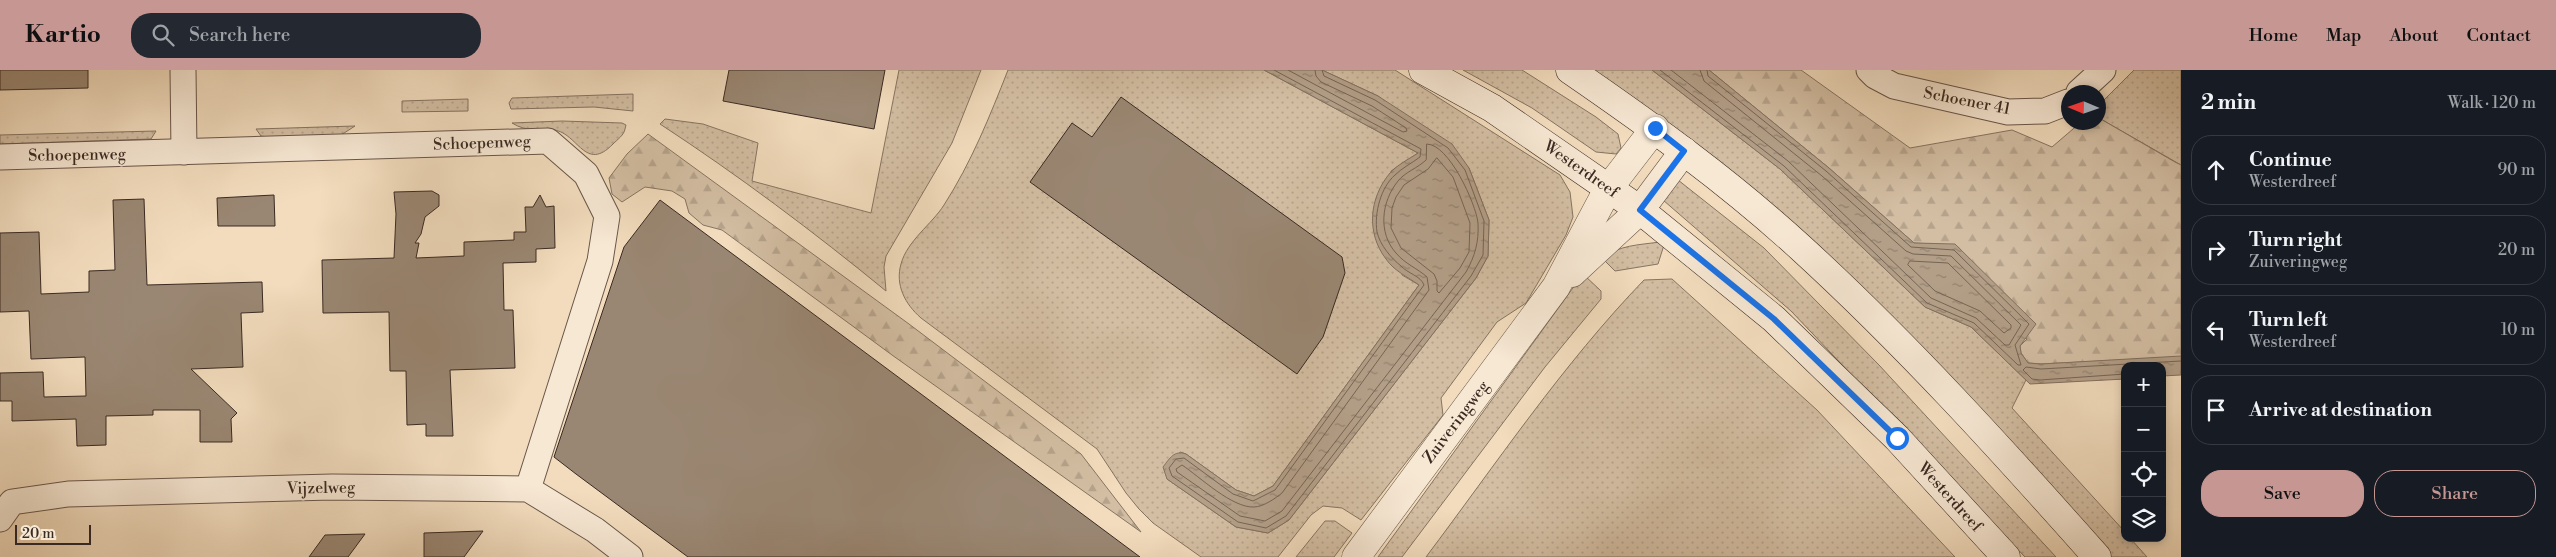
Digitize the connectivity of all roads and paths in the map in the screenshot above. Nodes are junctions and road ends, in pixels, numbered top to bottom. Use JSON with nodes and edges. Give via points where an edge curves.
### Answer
{"nodes":[{"id":1,"x":182,"y":70,"type":"edge"},
{"id":2,"x":1423,"y":70,"type":"edge"},
{"id":3,"x":1570,"y":70,"type":"edge"},
{"id":4,"x":1869,"y":70,"type":"edge"},
{"id":5,"x":2103,"y":70,"type":"edge"},
{"id":6,"x":2087,"y":85,"type":"edge"},
{"id":7,"x":2061,"y":105,"type":"edge"},
{"id":8,"x":1655,"y":128,"type":"junction"},
{"id":9,"x":1684,"y":151,"type":"junction"},
{"id":10,"x":184,"y":152,"type":"junction"},
{"id":11,"x":0,"y":157,"type":"edge"},
{"id":12,"x":1608,"y":189,"type":"junction"},
{"id":13,"x":1640,"y":210,"type":"junction"},
{"id":14,"x":1556,"y":288,"type":"junction"},
{"id":15,"x":528,"y":489,"type":"junction"},
{"id":16,"x":0,"y":519,"type":"edge"},
{"id":17,"x":630,"y":557,"type":"edge"},
{"id":18,"x":1356,"y":557,"type":"edge"},
{"id":19,"x":2006,"y":557,"type":"edge"},
{"id":20,"x":2097,"y":557,"type":"edge"}],
"edges":[{"from":1,"to":10,"type":"street"},
{"from":2,"to":12,"type":"main road","name":"Westerdreef","via":[[1492,108]]},
{"from":3,"to":8,"type":"main road"},
{"from":4,"to":7,"type":"street","name":"Schoener 41","via":[[1894,86],[2008,112],[2045,111]]},
{"from":5,"to":6,"type":"street"},
{"from":8,"to":9,"type":"main road"},
{"from":8,"to":12,"type":"main road","name":"Zuiveringweg"},
{"from":9,"to":13,"type":"main road","name":"Zuiveringweg"},
{"from":9,"to":20,"type":"main road","via":[[1800,248],[1936,380]]},
{"from":10,"to":11,"type":"street","name":"Schoepenweg"},
{"from":10,"to":15,"type":"street","name":"Schoepenweg","via":[[548,141],[586,174],[608,216],[600,261]]},
{"from":12,"to":13,"type":"main road","name":"Westerdreef"},
{"from":12,"to":14,"type":"main road","name":"Zuiveringweg"},
{"from":13,"to":14,"type":"main road","name":"Zuiveringweg"},
{"from":13,"to":19,"type":"main road","name":"Westerdreef","via":[[1774,319],[1897,438]]},
{"from":14,"to":18,"type":"main road","name":"Zuiveringweg"},
{"from":15,"to":16,"type":"street","name":"Vijzelweg","via":[[332,488],[68,494],[12,502]]},
{"from":15,"to":17,"type":"street","via":[[595,530]]}]}
